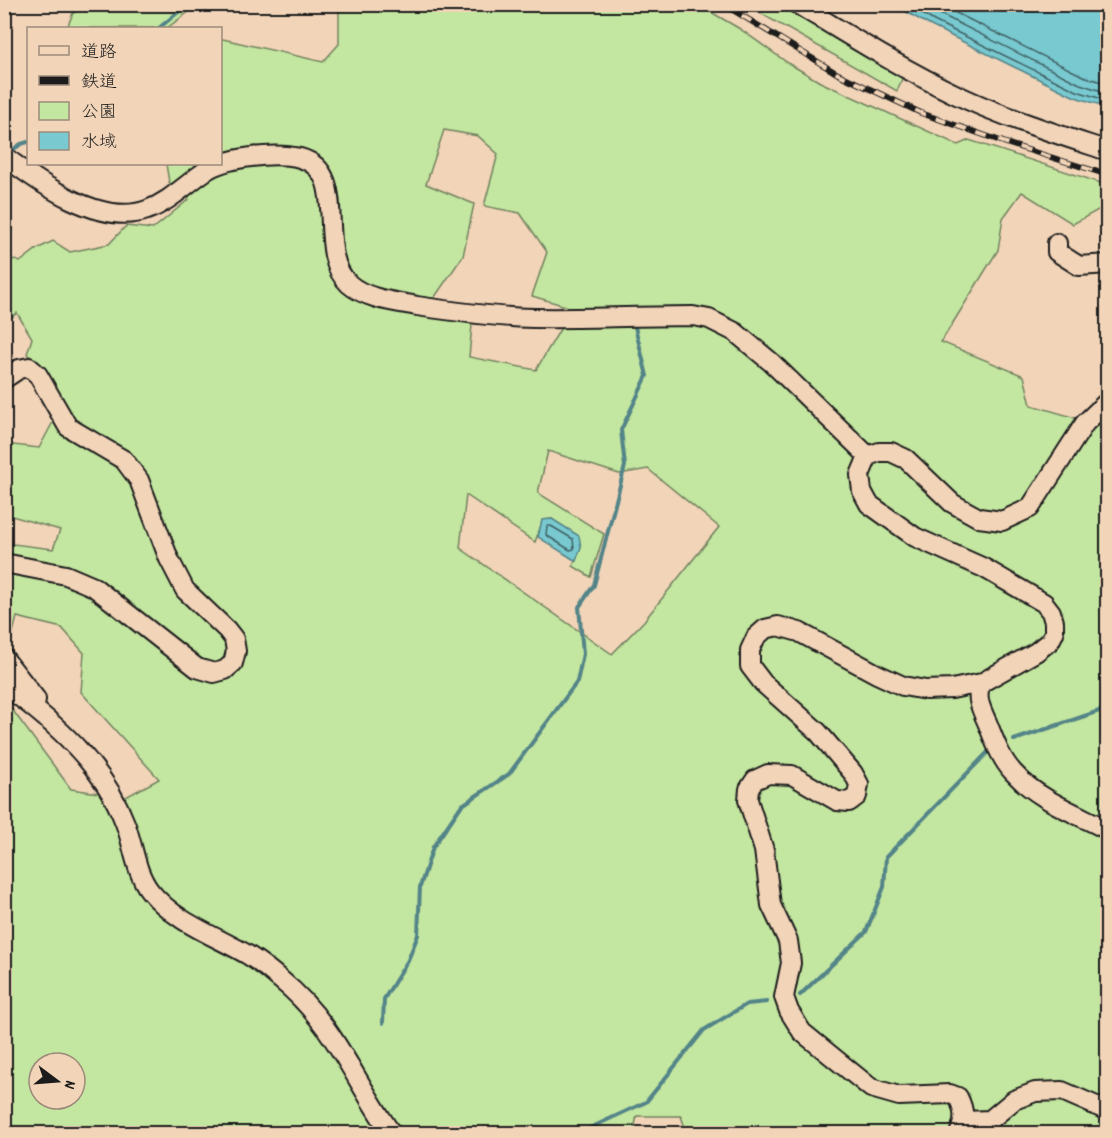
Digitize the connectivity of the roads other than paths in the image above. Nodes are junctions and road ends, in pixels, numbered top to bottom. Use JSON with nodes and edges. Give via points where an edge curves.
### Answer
{"nodes":[{"id":1,"x":797,"y":4,"type":"edge"},
{"id":2,"x":1107,"y":151,"type":"edge"},
{"id":3,"x":4,"y":156,"type":"edge"},
{"id":4,"x":222,"y":163,"type":"edge"},
{"id":5,"x":218,"y":165,"type":"edge"},
{"id":6,"x":1057,"y":243,"type":"dead end"},
{"id":7,"x":1107,"y":264,"type":"edge"},
{"id":8,"x":4,"y":379,"type":"edge"},
{"id":9,"x":1107,"y":401,"type":"edge"},
{"id":10,"x":868,"y":456,"type":"junction"},
{"id":11,"x":4,"y":563,"type":"edge"},
{"id":12,"x":4,"y":657,"type":"edge"},
{"id":13,"x":981,"y":683,"type":"junction"},
{"id":14,"x":4,"y":685,"type":"edge"},
{"id":15,"x":35,"y":708,"type":"junction"},
{"id":16,"x":1107,"y":830,"type":"edge"},
{"id":17,"x":1107,"y":1110,"type":"edge"},
{"id":18,"x":962,"y":1127,"type":"edge"},
{"id":19,"x":392,"y":1134,"type":"edge"}],
"edges":[{"from":1,"to":2,"type":"street","via":[[958,95]]},
{"from":3,"to":5,"type":"street","via":[[60,195],[121,213],[146,210],[169,199]]},
{"from":4,"to":10,"type":"street","via":[[268,156],[299,158],[316,164],[328,186],[332,254],[339,273],[351,286],[366,293],[394,302],[466,314],[535,318],[693,316],[709,320],[735,332],[771,362]]},
{"from":6,"to":7,"type":"street","via":[[1057,252],[1079,266]]},
{"from":8,"to":11,"type":"street","via":[[29,367],[38,375],[68,428],[124,460],[140,480],[169,560],[185,590],[234,639],[232,663],[214,673],[197,668],[94,587],[66,575]]},
{"from":9,"to":10,"type":"street","via":[[1085,423],[1029,507],[1002,521],[979,518],[952,503],[906,459],[891,452]]},
{"from":10,"to":13,"type":"street","via":[[860,474],[869,504],[915,537],[984,568],[1044,603],[1051,612],[1054,633],[1050,641]]},
{"from":12,"to":15,"type":"street","via":[[36,699]]},
{"from":13,"to":16,"type":"street","via":[[977,692],[980,706],[1012,771],[1034,791]]},
{"from":13,"to":18,"type":"street","via":[[926,690],[903,686],[799,632],[778,626],[765,629],[750,650],[750,666],[763,683],[818,732],[859,784],[857,796],[849,802],[837,801],[792,775],[768,774],[755,780],[749,789],[748,800],[764,850],[771,905],[788,941],[791,963],[784,997],[789,1011],[802,1032],[871,1088],[899,1096],[958,1097],[963,1108]]},
{"from":14,"to":15,"type":"street"},
{"from":15,"to":19,"type":"street","via":[[103,777],[125,823],[148,889],[163,906],[249,956],[306,1002],[332,1034]]},
{"from":17,"to":18,"type":"street","via":[[1062,1091],[1035,1092],[1014,1100],[990,1120]]}]}
